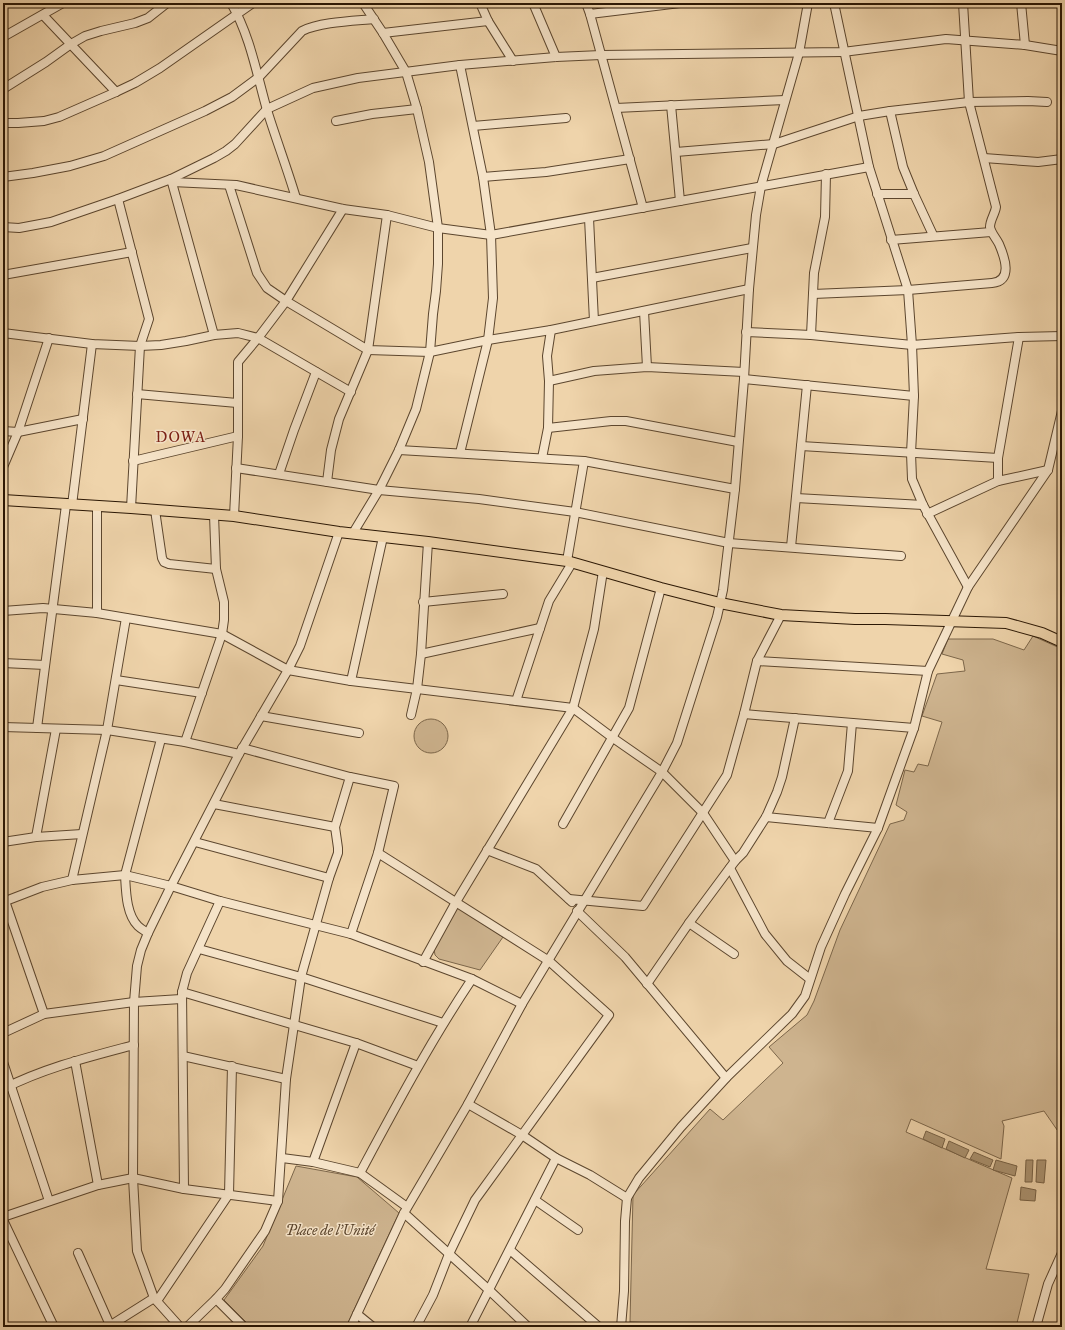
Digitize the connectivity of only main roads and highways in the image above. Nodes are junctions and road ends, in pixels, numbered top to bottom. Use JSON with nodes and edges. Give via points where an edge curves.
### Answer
{"nodes":[{"id":1,"x":3,"y":500,"type":"edge"},
{"id":2,"x":1062,"y":642,"type":"edge"}],
"edges":[{"from":1,"to":2,"type":"main road","via":[[234,516],[428,542],[570,562],[720,603],[781,615],[1006,623],[1042,633]]}]}
